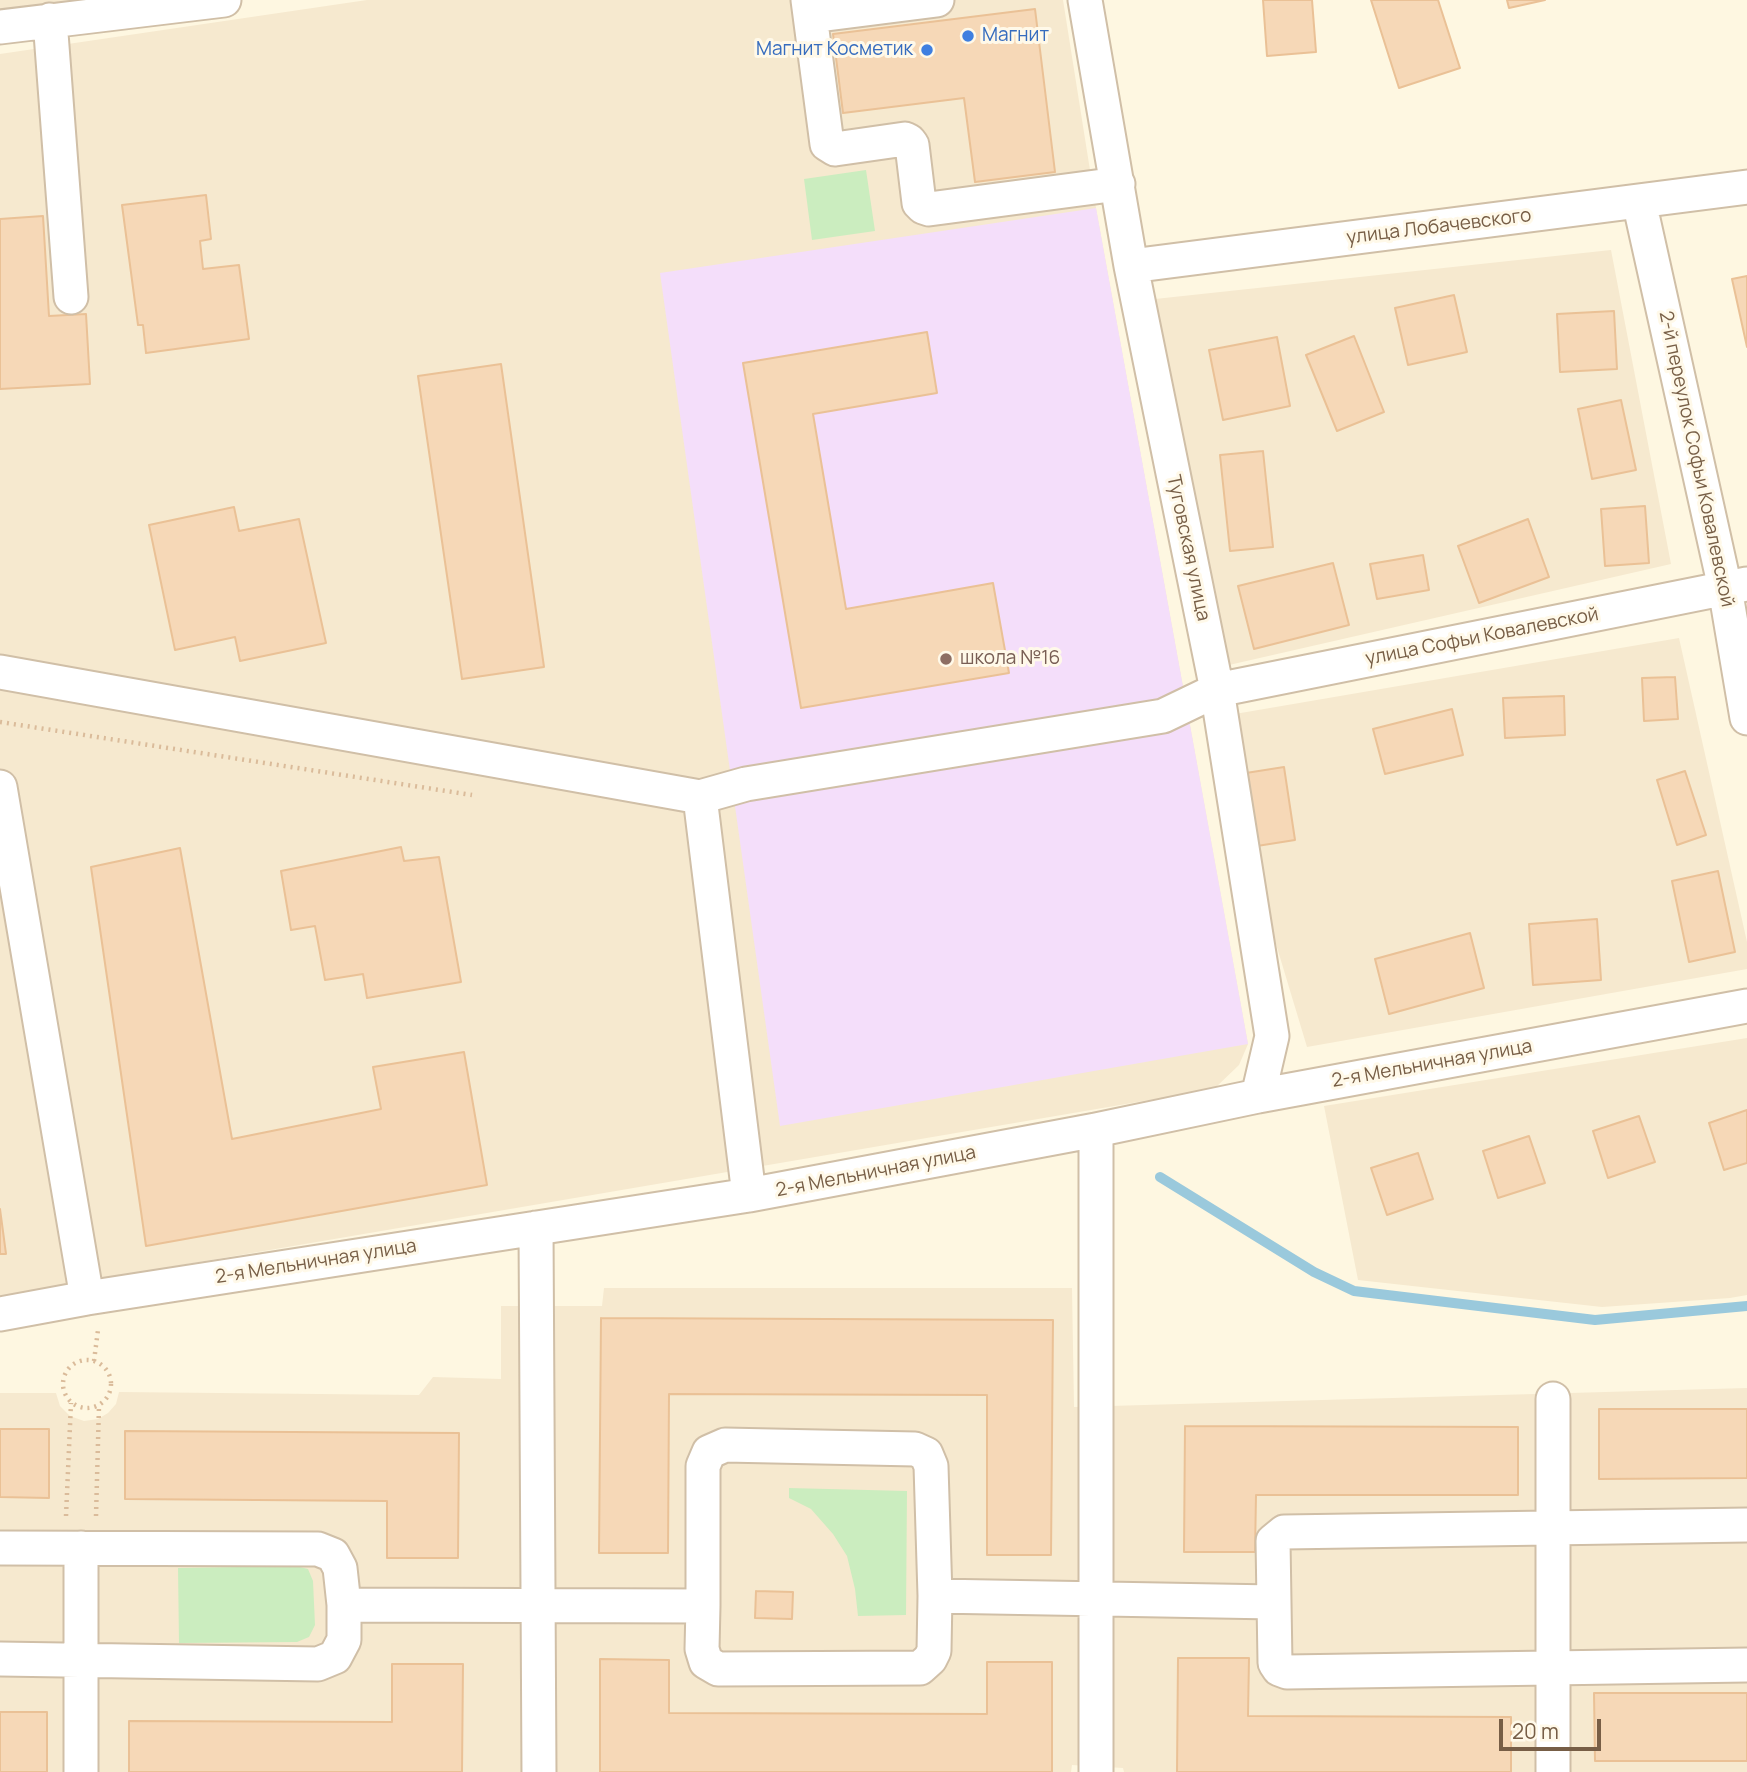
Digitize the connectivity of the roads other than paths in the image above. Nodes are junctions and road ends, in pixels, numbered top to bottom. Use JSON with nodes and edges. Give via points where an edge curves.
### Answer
{"nodes":[{"id":1,"x":224,"y":0,"type":"edge"},
{"id":2,"x":937,"y":0,"type":"edge"},
{"id":3,"x":1085,"y":0,"type":"edge"},
{"id":4,"x":93,"y":7,"type":"edge"},
{"id":5,"x":809,"y":8,"type":"edge"},
{"id":6,"x":50,"y":20,"type":"junction"},
{"id":7,"x":0,"y":27,"type":"edge"},
{"id":8,"x":1118,"y":184,"type":"junction"},
{"id":9,"x":1747,"y":187,"type":"edge"},
{"id":10,"x":1639,"y":201,"type":"junction"},
{"id":11,"x":1131,"y":266,"type":"junction"},
{"id":12,"x":71,"y":297,"type":"dead end"},
{"id":13,"x":1736,"y":586,"type":"edge"},
{"id":14,"x":0,"y":671,"type":"edge"},
{"id":15,"x":1217,"y":690,"type":"junction"},
{"id":16,"x":1747,"y":718,"type":"edge"},
{"id":17,"x":0,"y":787,"type":"edge"},
{"id":18,"x":700,"y":797,"type":"junction"},
{"id":19,"x":1747,"y":1006,"type":"edge"},
{"id":20,"x":1258,"y":1096,"type":"junction"},
{"id":21,"x":1096,"y":1130,"type":"junction"},
{"id":22,"x":749,"y":1195,"type":"junction"},
{"id":23,"x":536,"y":1228,"type":"junction"},
{"id":24,"x":87,"y":1298,"type":"junction"},
{"id":25,"x":0,"y":1314,"type":"edge"},
{"id":26,"x":1553,"y":1399,"type":"dead end"},
{"id":27,"x":1747,"y":1525,"type":"edge"},
{"id":28,"x":1553,"y":1528,"type":"junction"},
{"id":29,"x":0,"y":1548,"type":"edge"},
{"id":30,"x":80,"y":1548,"type":"junction"},
{"id":31,"x":935,"y":1597,"type":"junction"},
{"id":32,"x":1096,"y":1600,"type":"junction"},
{"id":33,"x":1275,"y":1602,"type":"junction"},
{"id":34,"x":344,"y":1605,"type":"junction"},
{"id":35,"x":538,"y":1606,"type":"junction"},
{"id":36,"x":703,"y":1606,"type":"junction"},
{"id":37,"x":0,"y":1659,"type":"edge"},
{"id":38,"x":81,"y":1660,"type":"junction"},
{"id":39,"x":1747,"y":1665,"type":"edge"},
{"id":40,"x":1553,"y":1668,"type":"junction"},
{"id":41,"x":81,"y":1772,"type":"edge"},
{"id":42,"x":539,"y":1772,"type":"edge"},
{"id":43,"x":1096,"y":1772,"type":"edge"},
{"id":44,"x":1553,"y":1772,"type":"edge"}],
"edges":[{"from":1,"to":4,"type":"street"},
{"from":2,"to":5,"type":"street"},
{"from":3,"to":8,"type":"street","name":"Туговская улица"},
{"from":4,"to":6,"type":"street"},
{"from":5,"to":8,"type":"street","via":[[827,144],[835,149],[909,141],[923,207]]},
{"from":6,"to":7,"type":"street"},
{"from":6,"to":12,"type":"street"},
{"from":8,"to":11,"type":"street","name":"Туговская улица"},
{"from":9,"to":10,"type":"street","name":"улица Лобачевского"},
{"from":10,"to":11,"type":"street","name":"улица Лобачевского"},
{"from":10,"to":13,"type":"street","name":"2-й переулок Софьи Ковалевской"},
{"from":11,"to":15,"type":"street","name":"Туговская улица"},
{"from":13,"to":15,"type":"street","name":"улица Софьи Ковалевской"},
{"from":13,"to":16,"type":"street","name":"2-й переулок Софьи Ковалевской"},
{"from":14,"to":18,"type":"street"},
{"from":15,"to":18,"type":"street","name":"улица Софьи Ковалевской","via":[[1163,716],[746,785]]},
{"from":15,"to":20,"type":"street","name":"Туговская улица","via":[[1272,1036]]},
{"from":17,"to":24,"type":"street"},
{"from":18,"to":22,"type":"street"},
{"from":19,"to":20,"type":"street","name":"2-я Мельничная улица"},
{"from":20,"to":21,"type":"street","name":"2-я Мельничная улица"},
{"from":21,"to":22,"type":"street","name":"2-я Мельничная улица"},
{"from":21,"to":32,"type":"street"},
{"from":22,"to":23,"type":"street","name":"2-я Мельничная улица"},
{"from":23,"to":24,"type":"street","name":"2-я Мельничная улица"},
{"from":23,"to":35,"type":"street"},
{"from":24,"to":25,"type":"street","name":"2-я Мельничная улица"},
{"from":26,"to":28,"type":"street"},
{"from":27,"to":28,"type":"street"},
{"from":28,"to":33,"type":"street","via":[[1284,1532],[1273,1541]]},
{"from":28,"to":40,"type":"street"},
{"from":29,"to":30,"type":"street"},
{"from":30,"to":34,"type":"street","via":[[318,1549],[333,1555],[340,1568]]},
{"from":30,"to":38,"type":"street"},
{"from":31,"to":32,"type":"street"},
{"from":31,"to":36,"type":"street","via":[[934,1651],[920,1668],[718,1669],[706,1662],[702,1649]]},
{"from":31,"to":36,"type":"street","via":[[932,1466],[926,1454],[915,1449],[725,1445],[709,1451],[703,1466]]},
{"from":32,"to":33,"type":"street"},
{"from":32,"to":43,"type":"street"},
{"from":33,"to":40,"type":"street","via":[[1275,1663],[1287,1672]]},
{"from":34,"to":35,"type":"street"},
{"from":34,"to":38,"type":"street","via":[[344,1640],[335,1657],[318,1664]]},
{"from":35,"to":36,"type":"street"},
{"from":35,"to":42,"type":"street"},
{"from":37,"to":38,"type":"street"},
{"from":38,"to":41,"type":"street"},
{"from":39,"to":40,"type":"street"},
{"from":40,"to":44,"type":"street"}]}
